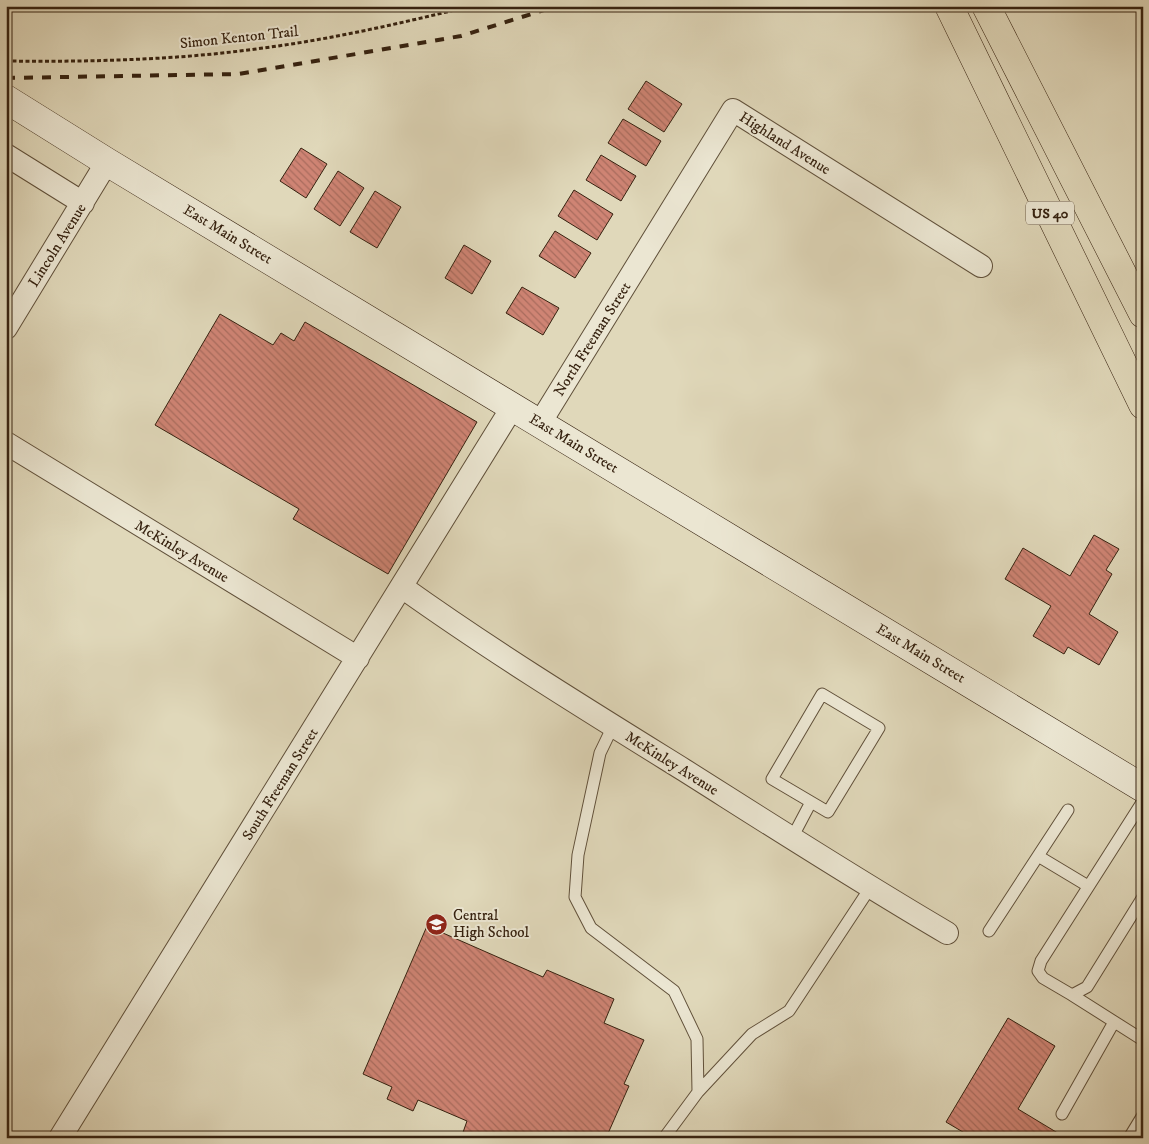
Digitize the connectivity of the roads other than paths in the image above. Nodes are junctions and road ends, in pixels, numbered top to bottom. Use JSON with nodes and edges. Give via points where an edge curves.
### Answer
{"nodes":[{"id":1,"x":987,"y":7,"type":"edge"},
{"id":2,"x":953,"y":14,"type":"edge"},
{"id":3,"x":6,"y":98,"type":"edge"},
{"id":4,"x":6,"y":155,"type":"edge"},
{"id":5,"x":107,"y":162,"type":"junction"},
{"id":6,"x":83,"y":203,"type":"junction"},
{"id":7,"x":644,"y":255,"type":"joint"},
{"id":8,"x":981,"y":266,"type":"dead end"},
{"id":9,"x":1143,"y":314,"type":"edge"},
{"id":10,"x":6,"y":328,"type":"edge"},
{"id":11,"x":1143,"y":405,"type":"edge"},
{"id":12,"x":513,"y":406,"type":"junction"},
{"id":13,"x":540,"y":423,"type":"junction"},
{"id":14,"x":6,"y":443,"type":"edge"},
{"id":15,"x":402,"y":586,"type":"junction"},
{"id":16,"x":358,"y":658,"type":"junction"},
{"id":17,"x":613,"y":726,"type":"junction"},
{"id":18,"x":1143,"y":788,"type":"edge"},
{"id":19,"x":1143,"y":801,"type":"edge"},
{"id":20,"x":811,"y":802,"type":"junction"},
{"id":21,"x":1068,"y":810,"type":"dead end"},
{"id":22,"x":792,"y":838,"type":"junction"},
{"id":23,"x":1038,"y":856,"type":"junction"},
{"id":24,"x":1088,"y":886,"type":"junction"},
{"id":25,"x":870,"y":888,"type":"junction"},
{"id":26,"x":1143,"y":897,"type":"edge"},
{"id":27,"x":990,"y":931,"type":"dead end"},
{"id":28,"x":948,"y":933,"type":"dead end"},
{"id":29,"x":1072,"y":996,"type":"junction"},
{"id":30,"x":1114,"y":1022,"type":"junction"},
{"id":31,"x":1143,"y":1040,"type":"edge"},
{"id":32,"x":698,"y":1092,"type":"junction"},
{"id":33,"x":1062,"y":1114,"type":"dead end"},
{"id":34,"x":1143,"y":1115,"type":"edge"},
{"id":35,"x":60,"y":1138,"type":"edge"},
{"id":36,"x":664,"y":1138,"type":"edge"},
{"id":37,"x":1129,"y":1138,"type":"edge"}],
"edges":[{"from":1,"to":9,"type":"main road","number":"US 40"},
{"from":2,"to":11,"type":"main road","number":"US 40"},
{"from":3,"to":5,"type":"main road","name":"East Main Street"},
{"from":4,"to":6,"type":"street"},
{"from":5,"to":6,"type":"street","name":"Lincoln Avenue"},
{"from":5,"to":12,"type":"main road","name":"East Main Street"},
{"from":6,"to":10,"type":"street","name":"Lincoln Avenue"},
{"from":7,"to":8,"type":"street","name":"Highland Avenue","via":[[733,110]]},
{"from":7,"to":13,"type":"street","name":"North Freeman Street"},
{"from":12,"to":13,"type":"main road","name":"East Main Street"},
{"from":12,"to":15,"type":"street","name":"South Freeman Street"},
{"from":13,"to":18,"type":"main road","name":"East Main Street"},
{"from":14,"to":16,"type":"street","name":"McKinley Avenue"},
{"from":15,"to":16,"type":"street","name":"South Freeman Street"},
{"from":15,"to":17,"type":"street","name":"McKinley Avenue","via":[[453,624]]},
{"from":16,"to":35,"type":"street","name":"South Freeman Street"},
{"from":17,"to":22,"type":"street","name":"McKinley Avenue"},
{"from":17,"to":32,"type":"lane","via":[[598,762],[578,855],[575,897],[591,928],[674,991],[697,1039]]},
{"from":19,"to":24,"type":"lane"},
{"from":20,"to":20,"type":"lane","via":[[828,812],[879,728],[822,694],[772,778]]},
{"from":20,"to":22,"type":"lane"},
{"from":21,"to":23,"type":"lane"},
{"from":22,"to":25,"type":"street","name":"McKinley Avenue"},
{"from":23,"to":24,"type":"lane"},
{"from":23,"to":27,"type":"lane"},
{"from":24,"to":29,"type":"lane","via":[[1038,971],[1043,978]]},
{"from":25,"to":28,"type":"street","name":"McKinley Avenue"},
{"from":25,"to":32,"type":"lane","via":[[790,1012],[752,1034]]},
{"from":26,"to":29,"type":"lane","via":[[1087,987]]},
{"from":29,"to":30,"type":"lane"},
{"from":30,"to":31,"type":"lane"},
{"from":30,"to":33,"type":"lane"},
{"from":32,"to":36,"type":"lane"},
{"from":34,"to":37,"type":"lane"}]}
